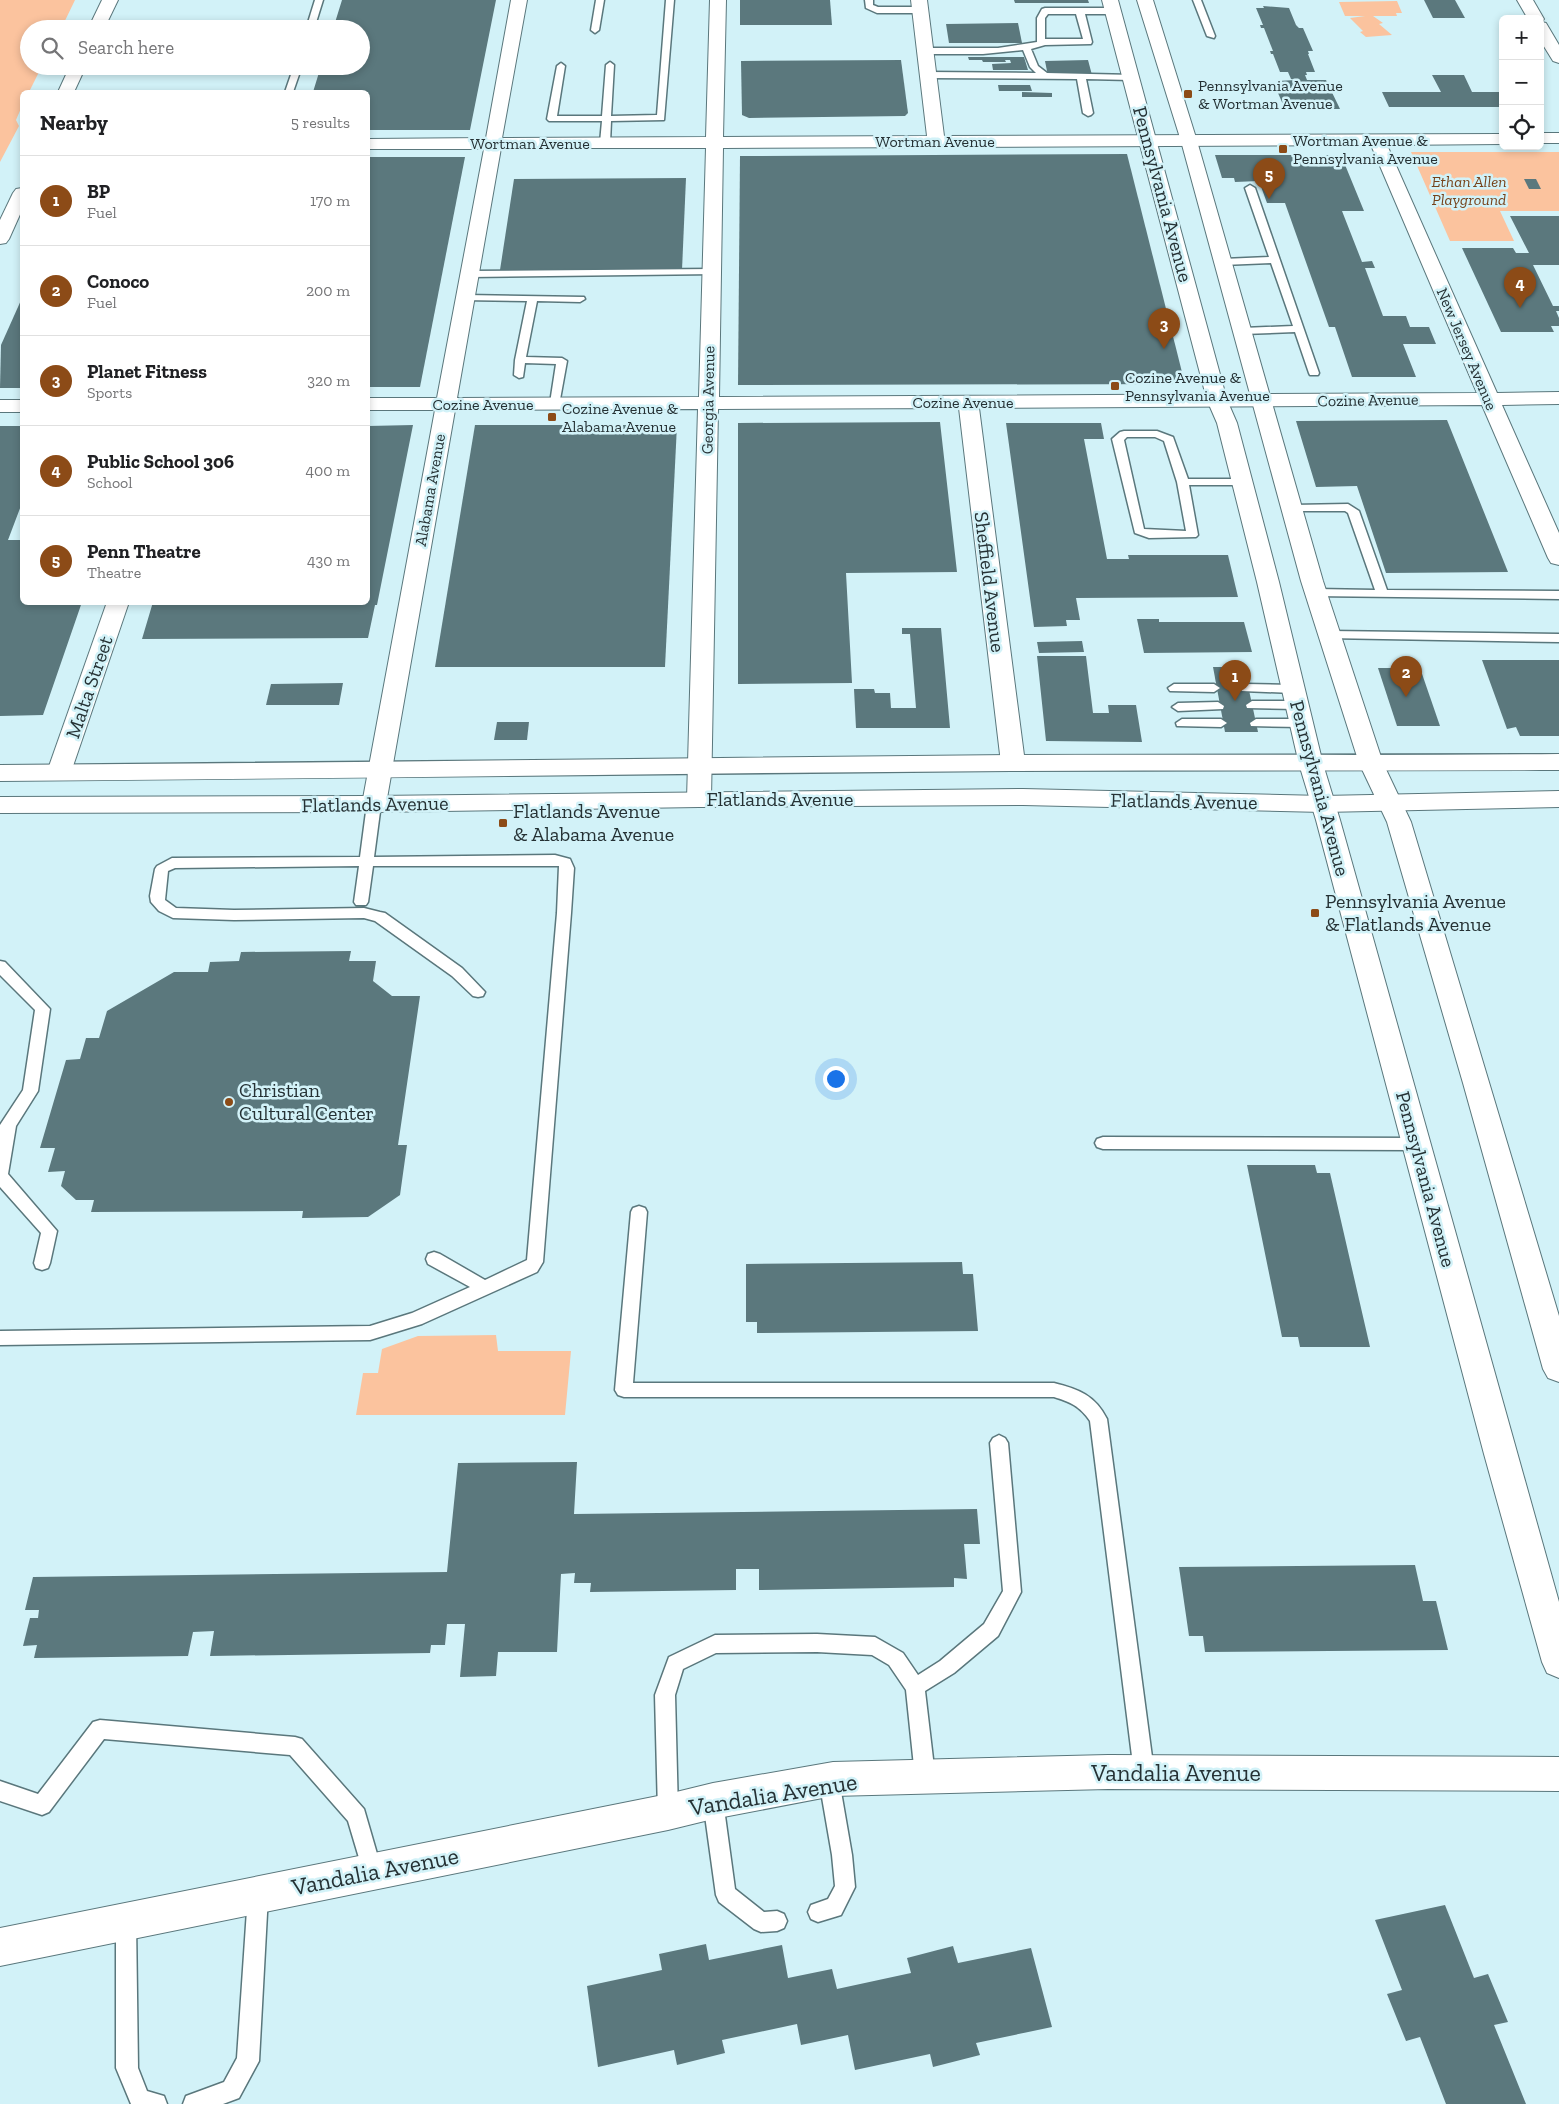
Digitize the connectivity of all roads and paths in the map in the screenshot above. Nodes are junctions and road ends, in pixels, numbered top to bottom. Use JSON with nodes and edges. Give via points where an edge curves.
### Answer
{"nodes":[{"id":1,"x":110,"y":0,"type":"edge"},
{"id":2,"x":319,"y":0,"type":"edge"},
{"id":3,"x":519,"y":0,"type":"edge"},
{"id":4,"x":600,"y":0,"type":"edge"},
{"id":5,"x":670,"y":0,"type":"edge"},
{"id":6,"x":718,"y":0,"type":"edge"},
{"id":7,"x":868,"y":0,"type":"edge"},
{"id":8,"x":1145,"y":0,"type":"edge"},
{"id":9,"x":1197,"y":0,"type":"edge"},
{"id":10,"x":1525,"y":0,"type":"edge"},
{"id":11,"x":919,"y":5,"type":"edge"},
{"id":12,"x":1112,"y":5,"type":"edge"},
{"id":13,"x":1080,"y":11,"type":"junction"},
{"id":14,"x":1534,"y":15,"type":"edge"},
{"id":15,"x":100,"y":20,"type":"edge"},
{"id":16,"x":313,"y":20,"type":"edge"},
{"id":17,"x":595,"y":30,"type":"dead end"},
{"id":18,"x":1544,"y":33,"type":"edge"},
{"id":19,"x":1211,"y":36,"type":"dead end"},
{"id":20,"x":1041,"y":42,"type":"junction"},
{"id":21,"x":1026,"y":48,"type":"junction"},
{"id":22,"x":925,"y":51,"type":"junction"},
{"id":23,"x":1559,"y":58,"type":"edge"},
{"id":24,"x":610,"y":65,"type":"dead end"},
{"id":25,"x":561,"y":66,"type":"dead end"},
{"id":26,"x":74,"y":75,"type":"edge"},
{"id":27,"x":295,"y":75,"type":"edge"},
{"id":28,"x":928,"y":75,"type":"junction"},
{"id":29,"x":1045,"y":76,"type":"junction"},
{"id":30,"x":1081,"y":77,"type":"junction"},
{"id":31,"x":1131,"y":77,"type":"junction"},
{"id":32,"x":67,"y":90,"type":"edge"},
{"id":33,"x":290,"y":90,"type":"edge"},
{"id":34,"x":1088,"y":113,"type":"dead end"},
{"id":35,"x":606,"y":120,"type":"junction"},
{"id":36,"x":1544,"y":138,"type":"edge"},
{"id":37,"x":1559,"y":138,"type":"edge"},
{"id":38,"x":1499,"y":139,"type":"edge"},
{"id":39,"x":1189,"y":140,"type":"junction"},
{"id":40,"x":1377,"y":140,"type":"junction"},
{"id":41,"x":1149,"y":141,"type":"junction"},
{"id":42,"x":715,"y":142,"type":"junction"},
{"id":43,"x":936,"y":142,"type":"junction"},
{"id":44,"x":494,"y":143,"type":"junction"},
{"id":45,"x":605,"y":143,"type":"junction"},
{"id":46,"x":370,"y":144,"type":"edge"},
{"id":47,"x":1250,"y":188,"type":"dead end"},
{"id":48,"x":20,"y":197,"type":"edge"},
{"id":49,"x":0,"y":240,"type":"edge"},
{"id":50,"x":1275,"y":260,"type":"junction"},
{"id":51,"x":1223,"y":262,"type":"junction"},
{"id":52,"x":712,"y":272,"type":"junction"},
{"id":53,"x":470,"y":274,"type":"junction"},
{"id":54,"x":466,"y":298,"type":"junction"},
{"id":55,"x":533,"y":298,"type":"junction"},
{"id":56,"x":580,"y":299,"type":"dead end"},
{"id":57,"x":1299,"y":329,"type":"junction"},
{"id":58,"x":1243,"y":331,"type":"junction"},
{"id":59,"x":520,"y":360,"type":"junction"},
{"id":60,"x":1314,"y":373,"type":"dead end"},
{"id":61,"x":519,"y":375,"type":"dead end"},
{"id":62,"x":1488,"y":398,"type":"junction"},
{"id":63,"x":1559,"y":398,"type":"edge"},
{"id":64,"x":1217,"y":400,"type":"junction"},
{"id":65,"x":1263,"y":401,"type":"junction"},
{"id":66,"x":968,"y":402,"type":"junction"},
{"id":67,"x":556,"y":403,"type":"junction"},
{"id":68,"x":708,"y":403,"type":"junction"},
{"id":69,"x":370,"y":404,"type":"edge"},
{"id":70,"x":445,"y":404,"type":"junction"},
{"id":71,"x":0,"y":406,"type":"edge"},
{"id":72,"x":20,"y":406,"type":"edge"},
{"id":73,"x":1183,"y":482,"type":"junction"},
{"id":74,"x":1242,"y":482,"type":"junction"},
{"id":75,"x":1292,"y":508,"type":"junction"},
{"id":76,"x":1559,"y":558,"type":"edge"},
{"id":77,"x":1316,"y":593,"type":"junction"},
{"id":78,"x":1382,"y":594,"type":"junction"},
{"id":79,"x":1559,"y":595,"type":"edge"},
{"id":80,"x":117,"y":605,"type":"edge"},
{"id":81,"x":1330,"y":635,"type":"junction"},
{"id":82,"x":1559,"y":638,"type":"edge"},
{"id":83,"x":1174,"y":688,"type":"dead end"},
{"id":84,"x":1214,"y":688,"type":"dead end"},
{"id":85,"x":1246,"y":688,"type":"dead end"},
{"id":86,"x":1297,"y":705,"type":"junction"},
{"id":87,"x":1218,"y":706,"type":"dead end"},
{"id":88,"x":1252,"y":706,"type":"dead end"},
{"id":89,"x":1178,"y":707,"type":"dead end"},
{"id":90,"x":1182,"y":723,"type":"dead end"},
{"id":91,"x":1221,"y":723,"type":"dead end"},
{"id":92,"x":1256,"y":723,"type":"dead end"},
{"id":93,"x":1559,"y":762,"type":"edge"},
{"id":94,"x":1013,"y":763,"type":"junction"},
{"id":95,"x":1311,"y":764,"type":"junction"},
{"id":96,"x":1371,"y":764,"type":"junction"},
{"id":97,"x":699,"y":766,"type":"junction"},
{"id":98,"x":380,"y":771,"type":"junction"},
{"id":99,"x":59,"y":772,"type":"junction"},
{"id":100,"x":0,"y":773,"type":"edge"},
{"id":101,"x":699,"y":799,"type":"junction"},
{"id":102,"x":1559,"y":799,"type":"edge"},
{"id":103,"x":1390,"y":803,"type":"junction"},
{"id":104,"x":374,"y":804,"type":"junction"},
{"id":105,"x":1323,"y":804,"type":"junction"},
{"id":106,"x":0,"y":806,"type":"edge"},
{"id":107,"x":366,"y":862,"type":"junction"},
{"id":108,"x":361,"y":902,"type":"dead end"},
{"id":109,"x":0,"y":966,"type":"edge"},
{"id":110,"x":478,"y":992,"type":"dead end"},
{"id":111,"x":1102,"y":1142,"type":"dead end"},
{"id":112,"x":1416,"y":1144,"type":"junction"},
{"id":113,"x":639,"y":1212,"type":"dead end"},
{"id":114,"x":434,"y":1259,"type":"dead end"},
{"id":115,"x":42,"y":1263,"type":"dead end"},
{"id":116,"x":485,"y":1288,"type":"junction"},
{"id":117,"x":0,"y":1338,"type":"edge"},
{"id":118,"x":1559,"y":1369,"type":"edge"},
{"id":119,"x":999,"y":1443,"type":"dead end"},
{"id":120,"x":1559,"y":1662,"type":"edge"},
{"id":121,"x":915,"y":1687,"type":"junction"},
{"id":122,"x":1144,"y":1772,"type":"junction"},
{"id":123,"x":1559,"y":1774,"type":"edge"},
{"id":124,"x":925,"y":1776,"type":"junction"},
{"id":125,"x":829,"y":1780,"type":"junction"},
{"id":126,"x":0,"y":1791,"type":"edge"},
{"id":127,"x":713,"y":1801,"type":"junction"},
{"id":128,"x":668,"y":1812,"type":"junction"},
{"id":129,"x":372,"y":1872,"type":"junction"},
{"id":130,"x":258,"y":1895,"type":"junction"},
{"id":131,"x":818,"y":1912,"type":"dead end"},
{"id":132,"x":126,"y":1921,"type":"junction"},
{"id":133,"x":777,"y":1921,"type":"dead end"},
{"id":134,"x":0,"y":1947,"type":"edge"},
{"id":135,"x":156,"y":2104,"type":"edge"},
{"id":136,"x":194,"y":2104,"type":"edge"}],
"edges":[{"from":1,"to":15,"type":"street"},
{"from":2,"to":16,"type":"lane"},
{"from":3,"to":44,"type":"street","name":"Alabama Avenue"},
{"from":4,"to":17,"type":"lane"},
{"from":5,"to":35,"type":"lane","via":[[661,118]]},
{"from":6,"to":42,"type":"street","name":"Georgia Avenue"},
{"from":7,"to":11,"type":"lane","via":[[876,10]]},
{"from":8,"to":39,"type":"street","name":"Pennsylvania Avenue"},
{"from":9,"to":19,"type":"lane"},
{"from":10,"to":14,"type":"street"},
{"from":11,"to":22,"type":"street"},
{"from":12,"to":13,"type":"lane"},
{"from":12,"to":31,"type":"street","name":"Pennsylvania Avenue"},
{"from":13,"to":20,"type":"lane","via":[[1045,11],[1041,18]]},
{"from":13,"to":20,"type":"lane","via":[[1088,42]]},
{"from":18,"to":23,"type":"street"},
{"from":20,"to":21,"type":"lane"},
{"from":21,"to":22,"type":"lane"},
{"from":21,"to":29,"type":"lane","via":[[1034,67]]},
{"from":22,"to":28,"type":"street"},
{"from":24,"to":35,"type":"lane"},
{"from":25,"to":35,"type":"lane","via":[[552,119]]},
{"from":26,"to":32,"type":"street"},
{"from":27,"to":33,"type":"lane"},
{"from":28,"to":29,"type":"lane"},
{"from":28,"to":43,"type":"street"},
{"from":29,"to":30,"type":"lane"},
{"from":30,"to":31,"type":"lane"},
{"from":30,"to":34,"type":"lane"},
{"from":31,"to":41,"type":"street","name":"Pennsylvania Avenue"},
{"from":35,"to":45,"type":"lane"},
{"from":36,"to":37,"type":"street"},
{"from":38,"to":40,"type":"street","name":"Wortman Avenue"},
{"from":39,"to":40,"type":"street","name":"Wortman Avenue"},
{"from":39,"to":41,"type":"street","name":"Wortman Avenue"},
{"from":39,"to":51,"type":"street","name":"Pennsylvania Avenue"},
{"from":40,"to":62,"type":"street","name":"New Jersey Avenue"},
{"from":41,"to":43,"type":"street","name":"Wortman Avenue"},
{"from":41,"to":64,"type":"street","name":"Pennsylvania Avenue"},
{"from":42,"to":43,"type":"street","name":"Wortman Avenue"},
{"from":42,"to":45,"type":"street","name":"Wortman Avenue"},
{"from":42,"to":52,"type":"street","name":"Georgia Avenue"},
{"from":44,"to":45,"type":"street","name":"Wortman Avenue"},
{"from":44,"to":46,"type":"street","name":"Wortman Avenue"},
{"from":44,"to":53,"type":"street","name":"Alabama Avenue"},
{"from":47,"to":50,"type":"lane"},
{"from":48,"to":49,"type":"street"},
{"from":50,"to":51,"type":"lane"},
{"from":50,"to":57,"type":"lane"},
{"from":51,"to":58,"type":"street","name":"Pennsylvania Avenue"},
{"from":52,"to":53,"type":"lane"},
{"from":52,"to":68,"type":"street","name":"Georgia Avenue"},
{"from":53,"to":54,"type":"street","name":"Alabama Avenue"},
{"from":54,"to":55,"type":"lane"},
{"from":54,"to":70,"type":"street","name":"Alabama Avenue"},
{"from":55,"to":56,"type":"lane"},
{"from":55,"to":59,"type":"lane"},
{"from":57,"to":58,"type":"lane"},
{"from":57,"to":60,"type":"lane"},
{"from":58,"to":65,"type":"street","name":"Pennsylvania Avenue"},
{"from":59,"to":61,"type":"lane"},
{"from":59,"to":67,"type":"lane","via":[[562,361]]},
{"from":62,"to":63,"type":"street","name":"Cozine Avenue"},
{"from":62,"to":65,"type":"street","name":"Cozine Avenue"},
{"from":62,"to":76,"type":"street","name":"New Jersey Avenue"},
{"from":64,"to":65,"type":"street","name":"Cozine Avenue"},
{"from":64,"to":66,"type":"street","name":"Cozine Avenue"},
{"from":64,"to":74,"type":"street","name":"Pennsylvania Avenue","via":[[1227,423]]},
{"from":65,"to":75,"type":"street","name":"Pennsylvania Avenue"},
{"from":66,"to":68,"type":"street","name":"Cozine Avenue"},
{"from":66,"to":94,"type":"street","name":"Sheffield Avenue"},
{"from":67,"to":68,"type":"street","name":"Cozine Avenue"},
{"from":67,"to":70,"type":"street","name":"Cozine Avenue"},
{"from":68,"to":97,"type":"street","name":"Georgia Avenue"},
{"from":69,"to":70,"type":"street","name":"Cozine Avenue"},
{"from":70,"to":98,"type":"street","name":"Alabama Avenue"},
{"from":71,"to":72,"type":"street"},
{"from":73,"to":73,"type":"lane","via":[[1169,439],[1157,434],[1124,434],[1118,439],[1139,531],[1192,535]]},
{"from":73,"to":74,"type":"lane"},
{"from":74,"to":86,"type":"street","name":"Pennsylvania Avenue"},
{"from":75,"to":77,"type":"street","name":"Pennsylvania Avenue"},
{"from":75,"to":78,"type":"lane","via":[[1348,507],[1353,511]]},
{"from":77,"to":78,"type":"lane"},
{"from":77,"to":81,"type":"street","name":"Pennsylvania Avenue"},
{"from":78,"to":79,"type":"lane"},
{"from":80,"to":99,"type":"street","name":"Malta Street"},
{"from":81,"to":82,"type":"lane"},
{"from":81,"to":96,"type":"street","name":"Pennsylvania Avenue"},
{"from":83,"to":84,"type":"lane"},
{"from":85,"to":86,"type":"lane"},
{"from":86,"to":88,"type":"lane"},
{"from":86,"to":92,"type":"lane"},
{"from":86,"to":95,"type":"street","name":"Pennsylvania Avenue"},
{"from":87,"to":89,"type":"lane"},
{"from":90,"to":91,"type":"lane"},
{"from":93,"to":96,"type":"street","name":"Flatlands Avenue"},
{"from":94,"to":95,"type":"street","name":"Flatlands Avenue"},
{"from":94,"to":97,"type":"street","name":"Flatlands Avenue"},
{"from":95,"to":96,"type":"street","name":"Flatlands Avenue"},
{"from":95,"to":105,"type":"street","name":"Pennsylvania Avenue"},
{"from":96,"to":103,"type":"street","name":"Pennsylvania Avenue"},
{"from":97,"to":98,"type":"street","name":"Flatlands Avenue"},
{"from":97,"to":101,"type":"street","name":"Georgia Avenue"},
{"from":98,"to":99,"type":"street","name":"Flatlands Avenue"},
{"from":98,"to":104,"type":"street","name":"Alabama Avenue"},
{"from":99,"to":100,"type":"street","name":"Flatlands Avenue"},
{"from":101,"to":104,"type":"street","name":"Flatlands Avenue"},
{"from":101,"to":105,"type":"street","name":"Flatlands Avenue","via":[[1023,797]]},
{"from":102,"to":103,"type":"street","name":"Flatlands Avenue"},
{"from":103,"to":105,"type":"street","name":"Flatlands Avenue"},
{"from":103,"to":118,"type":"street","name":"Pennsylvania Avenue","via":[[1399,822],[1477,1083]]},
{"from":104,"to":106,"type":"street","name":"Flatlands Avenue"},
{"from":104,"to":107,"type":"lane"},
{"from":105,"to":112,"type":"street","name":"Pennsylvania Avenue"},
{"from":107,"to":108,"type":"lane"},
{"from":107,"to":110,"type":"lane","via":[[172,863],[162,869],[158,902],[173,913],[364,913],[380,917],[457,972]]},
{"from":107,"to":116,"type":"lane","via":[[555,860],[564,862],[567,868],[535,1262],[531,1267]]},
{"from":109,"to":115,"type":"lane","via":[[43,1008],[30,1091],[8,1125],[0,1174],[49,1231]]},
{"from":111,"to":112,"type":"lane"},
{"from":112,"to":120,"type":"street","name":"Pennsylvania Avenue"},
{"from":113,"to":122,"type":"lane","via":[[624,1390],[1054,1390],[1089,1404],[1098,1419]]},
{"from":114,"to":116,"type":"lane"},
{"from":116,"to":117,"type":"lane","via":[[416,1319],[370,1333]]},
{"from":119,"to":121,"type":"lane","via":[[1012,1592],[991,1630]]},
{"from":121,"to":124,"type":"lane"},
{"from":121,"to":128,"type":"lane","via":[[896,1659],[875,1646],[715,1644],[676,1663],[665,1696]]},
{"from":122,"to":123,"type":"street","name":"Vandalia Avenue"},
{"from":122,"to":124,"type":"street","name":"Vandalia Avenue"},
{"from":124,"to":125,"type":"street","name":"Vandalia Avenue"},
{"from":125,"to":127,"type":"street","name":"Vandalia Avenue"},
{"from":125,"to":131,"type":"lane","via":[[845,1887],[834,1908]]},
{"from":126,"to":129,"type":"lane","via":[[42,1805],[100,1729],[295,1746],[357,1816]]},
{"from":127,"to":128,"type":"street","name":"Vandalia Avenue"},
{"from":127,"to":133,"type":"lane","via":[[726,1895],[761,1922]]},
{"from":128,"to":129,"type":"street","name":"Vandalia Avenue"},
{"from":129,"to":130,"type":"street","name":"Vandalia Avenue"},
{"from":130,"to":132,"type":"street","name":"Vandalia Avenue"},
{"from":130,"to":136,"type":"lane","via":[[248,2061],[231,2090]]},
{"from":132,"to":134,"type":"street","name":"Vandalia Avenue"},
{"from":132,"to":135,"type":"lane","via":[[127,2068],[140,2100]]}]}
